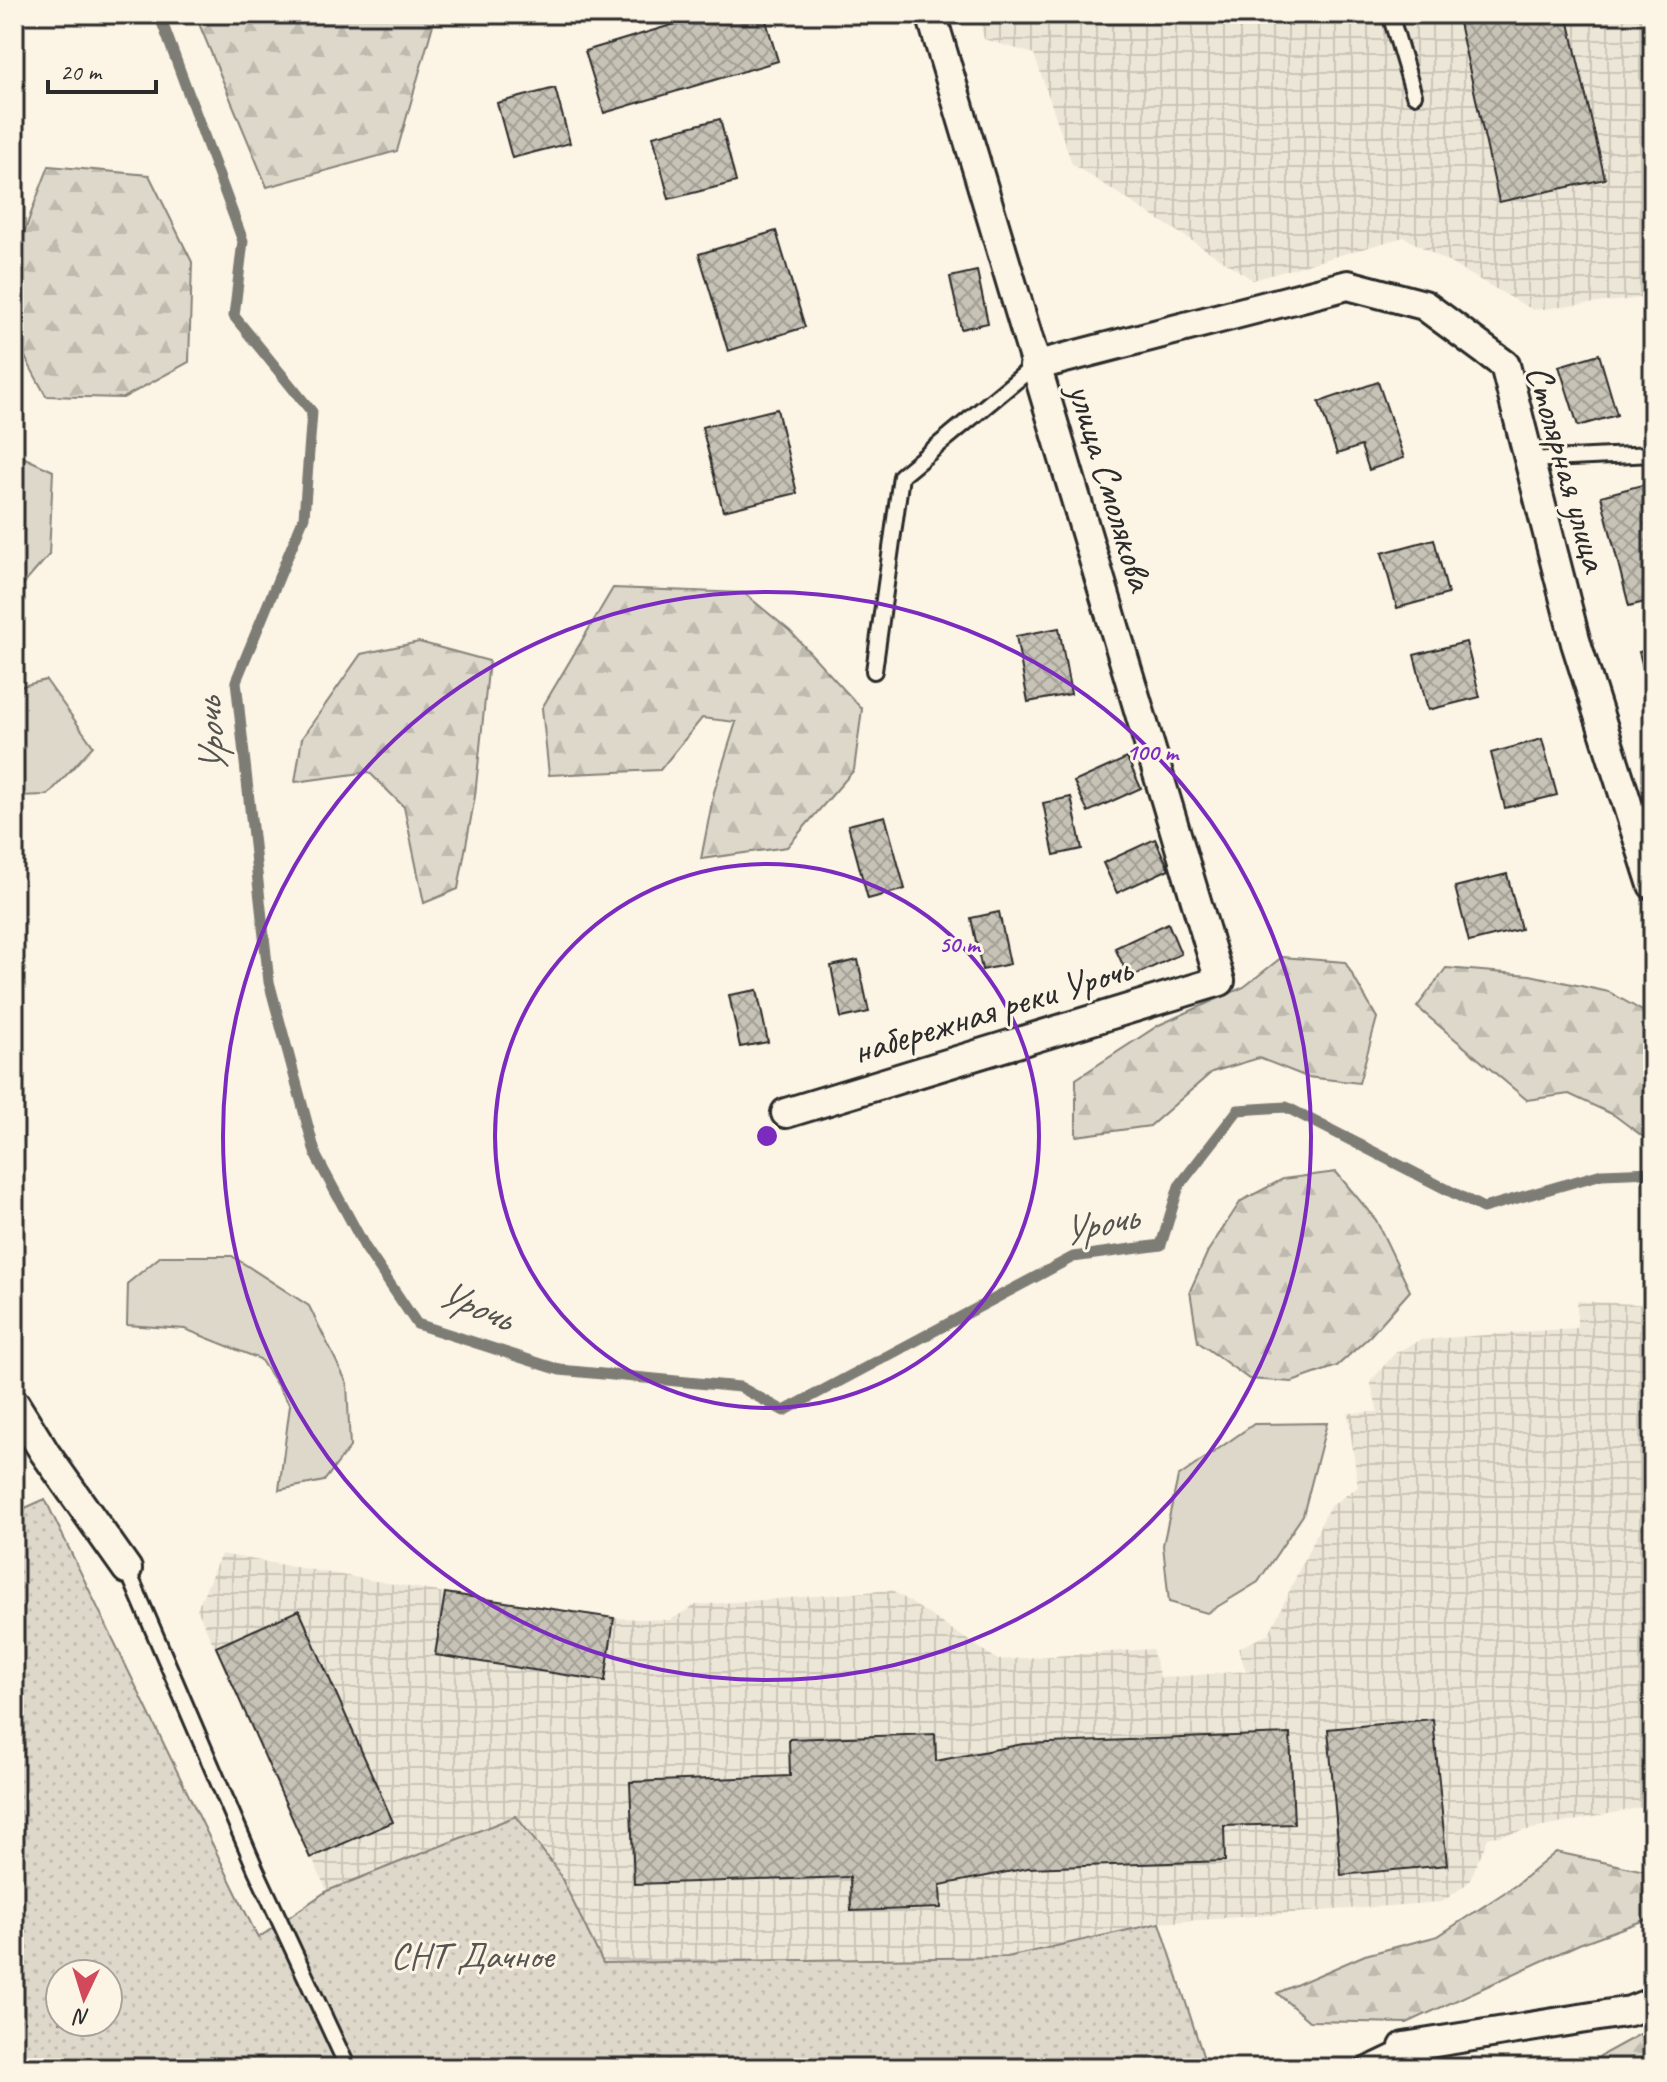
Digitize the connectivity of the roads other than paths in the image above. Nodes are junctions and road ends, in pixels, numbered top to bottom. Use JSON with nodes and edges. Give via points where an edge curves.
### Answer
{"nodes":[{"id":1,"x":931,"y":14,"type":"edge"},
{"id":2,"x":1390,"y":14,"type":"edge"},
{"id":3,"x":1414,"y":95,"type":"dead end"},
{"id":4,"x":1034,"y":366,"type":"junction"},
{"id":5,"x":1653,"y":454,"type":"edge"},
{"id":6,"x":1529,"y":460,"type":"junction"},
{"id":7,"x":874,"y":671,"type":"dead end"},
{"id":8,"x":1653,"y":885,"type":"edge"},
{"id":9,"x":1220,"y":981,"type":"joint"},
{"id":10,"x":786,"y":1113,"type":"dead end"},
{"id":11,"x":14,"y":1403,"type":"edge"},
{"id":12,"x":127,"y":1569,"type":"joint"},
{"id":13,"x":1653,"y":2002,"type":"edge"},
{"id":14,"x":1404,"y":2047,"type":"joint"},
{"id":15,"x":348,"y":2068,"type":"edge"},
{"id":16,"x":1360,"y":2068,"type":"edge"}],
"edges":[{"from":1,"to":4,"type":"street","name":"улица Смолякова"},
{"from":2,"to":3,"type":"lane"},
{"from":4,"to":6,"type":"street","name":"Столярная улица","via":[[1348,285],[1424,305],[1505,365]]},
{"from":4,"to":7,"type":"lane","via":[[901,476]]},
{"from":4,"to":9,"type":"street","name":"улица Смолякова"},
{"from":5,"to":6,"type":"lane"},
{"from":6,"to":8,"type":"street","name":"Столярная улица","via":[[1576,643]]},
{"from":9,"to":10,"type":"street","name":"набережная реки Урочь"},
{"from":11,"to":12,"type":"street"},
{"from":12,"to":15,"type":"lane"},
{"from":13,"to":14,"type":"street","via":[[1630,2011]]},
{"from":14,"to":16,"type":"lane"}]}
